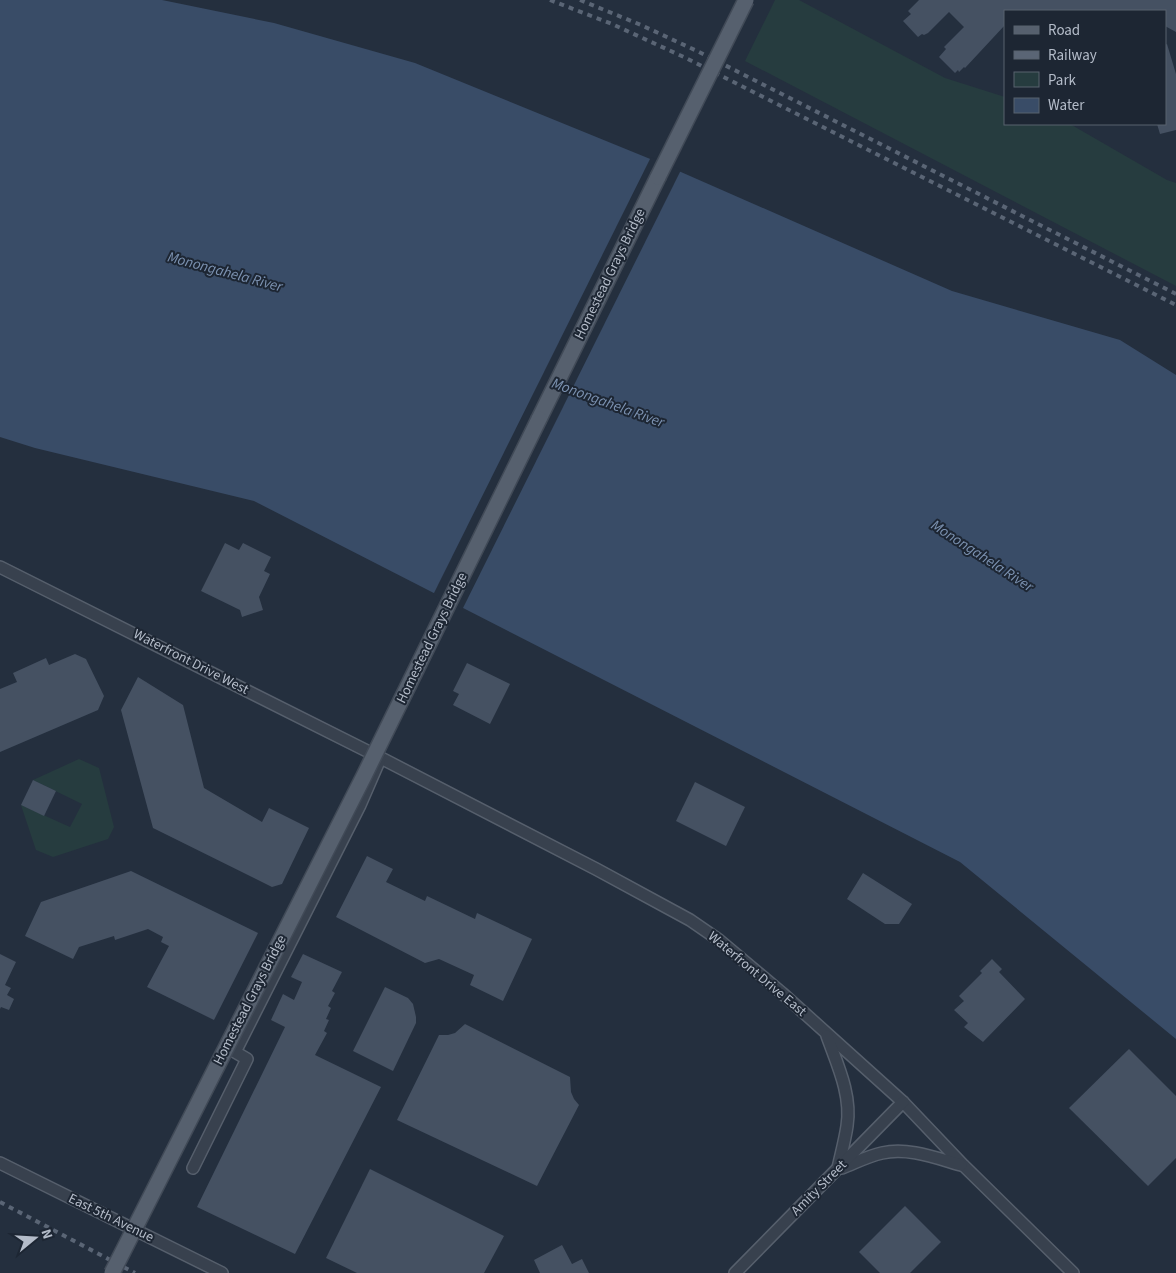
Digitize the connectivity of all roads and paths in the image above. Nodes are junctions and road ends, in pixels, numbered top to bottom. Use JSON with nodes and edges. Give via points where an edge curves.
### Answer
{"nodes":[{"id":1,"x":746,"y":0,"type":"edge"},
{"id":2,"x":0,"y":567,"type":"edge"},
{"id":3,"x":381,"y":758,"type":"junction"},
{"id":4,"x":827,"y":1034,"type":"junction"},
{"id":5,"x":902,"y":1102,"type":"junction"},
{"id":6,"x":0,"y":1163,"type":"edge"},
{"id":7,"x":964,"y":1165,"type":"junction"},
{"id":8,"x":193,"y":1168,"type":"dead end"},
{"id":9,"x":838,"y":1170,"type":"junction"},
{"id":10,"x":133,"y":1230,"type":"junction"},
{"id":11,"x":112,"y":1273,"type":"edge"},
{"id":12,"x":222,"y":1273,"type":"edge"},
{"id":13,"x":734,"y":1273,"type":"edge"},
{"id":14,"x":1073,"y":1273,"type":"edge"}],
"edges":[{"from":1,"to":10,"type":"main road","name":"Homestead Grays Bridge","bridge":true,"via":[[364,776]]},
{"from":2,"to":3,"type":"street","name":"Waterfront Drive West"},
{"from":3,"to":4,"type":"street","name":"Waterfront Drive East","via":[[682,916],[719,940]]},
{"from":3,"to":8,"type":"street","via":[[235,1052],[247,1059]]},
{"from":4,"to":5,"type":"street","name":"Waterfront Drive East"},
{"from":4,"to":9,"type":"street","via":[[847,1102],[848,1124]]},
{"from":5,"to":7,"type":"street","name":"Waterfront Drive East"},
{"from":5,"to":9,"type":"street","name":"Amity Street"},
{"from":6,"to":10,"type":"street","name":"East 5th Avenue"},
{"from":7,"to":9,"type":"street","via":[[925,1154],[901,1152],[882,1153]]},
{"from":7,"to":14,"type":"street","name":"Waterfront Drive East"},
{"from":9,"to":13,"type":"street","name":"Amity Street"},
{"from":10,"to":11,"type":"main road","name":"Homestead Grays Bridge","bridge":true},
{"from":10,"to":12,"type":"street","name":"East 5th Avenue"}]}
